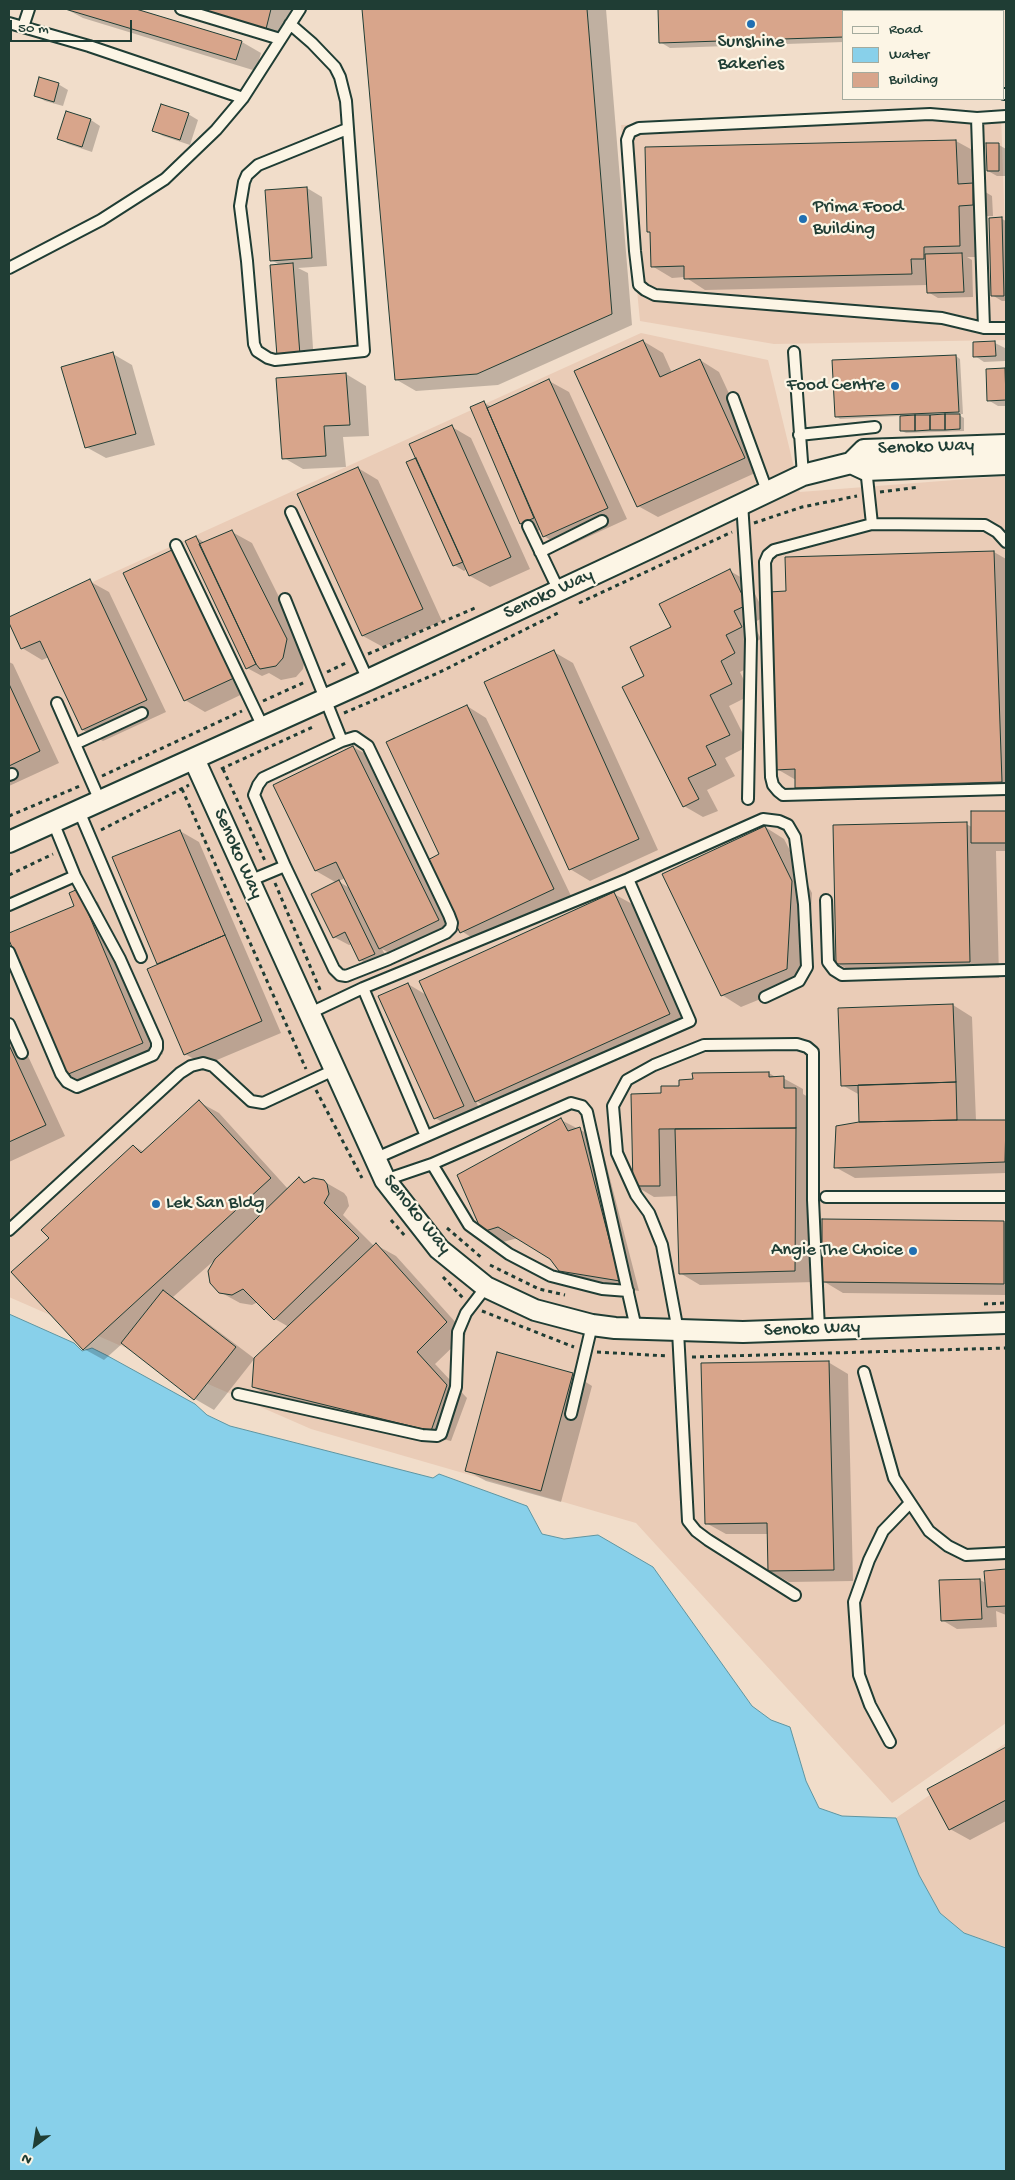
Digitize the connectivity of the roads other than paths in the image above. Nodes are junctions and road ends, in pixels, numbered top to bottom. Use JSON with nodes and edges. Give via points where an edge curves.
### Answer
{"nodes":[{"id":1,"x":29,"y":9,"type":"edge"},
{"id":2,"x":181,"y":9,"type":"edge"},
{"id":3,"x":300,"y":9,"type":"edge"},
{"id":4,"x":9,"y":23,"type":"edge"},
{"id":5,"x":290,"y":24,"type":"junction"},
{"id":6,"x":23,"y":27,"type":"junction"},
{"id":7,"x":280,"y":39,"type":"junction"},
{"id":8,"x":243,"y":98,"type":"junction"},
{"id":9,"x":1006,"y":116,"type":"edge"},
{"id":10,"x":977,"y":118,"type":"junction"},
{"id":11,"x":347,"y":129,"type":"junction"},
{"id":12,"x":9,"y":268,"type":"edge"},
{"id":13,"x":984,"y":328,"type":"junction"},
{"id":14,"x":1006,"y":328,"type":"edge"},
{"id":15,"x":794,"y":352,"type":"dead end"},
{"id":16,"x":733,"y":398,"type":"dead end"},
{"id":17,"x":875,"y":427,"type":"dead end"},
{"id":18,"x":799,"y":435,"type":"junction"},
{"id":19,"x":1006,"y":445,"type":"edge"},
{"id":20,"x":860,"y":461,"type":"junction"},
{"id":21,"x":1006,"y":464,"type":"edge"},
{"id":22,"x":803,"y":475,"type":"junction"},
{"id":23,"x":767,"y":491,"type":"junction"},
{"id":24,"x":742,"y":503,"type":"junction"},
{"id":25,"x":291,"y":512,"type":"dead end"},
{"id":26,"x":602,"y":521,"type":"dead end"},
{"id":27,"x":872,"y":524,"type":"junction"},
{"id":28,"x":528,"y":526,"type":"dead end"},
{"id":29,"x":1006,"y":542,"type":"edge"},
{"id":30,"x":176,"y":545,"type":"dead end"},
{"id":31,"x":540,"y":552,"type":"junction"},
{"id":32,"x":559,"y":591,"type":"junction"},
{"id":33,"x":285,"y":599,"type":"dead end"},
{"id":34,"x":368,"y":680,"type":"junction"},
{"id":35,"x":57,"y":703,"type":"dead end"},
{"id":36,"x":329,"y":708,"type":"junction"},
{"id":37,"x":142,"y":713,"type":"dead end"},
{"id":38,"x":263,"y":728,"type":"junction"},
{"id":39,"x":342,"y":741,"type":"junction"},
{"id":40,"x":75,"y":744,"type":"junction"},
{"id":41,"x":194,"y":759,"type":"junction"},
{"id":42,"x":1006,"y":789,"type":"edge"},
{"id":43,"x":748,"y":799,"type":"dead end"},
{"id":44,"x":100,"y":801,"type":"junction"},
{"id":45,"x":79,"y":811,"type":"junction"},
{"id":46,"x":53,"y":822,"type":"junction"},
{"id":47,"x":9,"y":842,"type":"edge"},
{"id":48,"x":285,"y":866,"type":"junction"},
{"id":49,"x":75,"y":876,"type":"junction"},
{"id":50,"x":628,"y":879,"type":"junction"},
{"id":51,"x":249,"y":881,"type":"junction"},
{"id":52,"x":826,"y":900,"type":"dead end"},
{"id":53,"x":9,"y":905,"type":"edge"},
{"id":54,"x":9,"y":952,"type":"edge"},
{"id":55,"x":141,"y":957,"type":"dead end"},
{"id":56,"x":1006,"y":970,"type":"edge"},
{"id":57,"x":363,"y":988,"type":"junction"},
{"id":58,"x":765,"y":997,"type":"dead end"},
{"id":59,"x":308,"y":1014,"type":"junction"},
{"id":60,"x":9,"y":1024,"type":"edge"},
{"id":61,"x":22,"y":1053,"type":"dead end"},
{"id":62,"x":334,"y":1070,"type":"junction"},
{"id":63,"x":426,"y":1136,"type":"junction"},
{"id":64,"x":374,"y":1159,"type":"junction"},
{"id":65,"x":432,"y":1164,"type":"junction"},
{"id":66,"x":385,"y":1180,"type":"junction"},
{"id":67,"x":826,"y":1197,"type":"dead end"},
{"id":68,"x":1006,"y":1197,"type":"edge"},
{"id":69,"x":9,"y":1230,"type":"edge"},
{"id":70,"x":486,"y":1287,"type":"junction"},
{"id":71,"x":628,"y":1290,"type":"junction"},
{"id":72,"x":1006,"y":1323,"type":"edge"},
{"id":73,"x":592,"y":1325,"type":"junction"},
{"id":74,"x":636,"y":1328,"type":"junction"},
{"id":75,"x":819,"y":1329,"type":"junction"},
{"id":76,"x":678,"y":1331,"type":"junction"},
{"id":77,"x":864,"y":1372,"type":"dead end"},
{"id":78,"x":238,"y":1394,"type":"dead end"},
{"id":79,"x":571,"y":1414,"type":"dead end"},
{"id":80,"x":910,"y":1504,"type":"junction"},
{"id":81,"x":1006,"y":1553,"type":"edge"},
{"id":82,"x":795,"y":1595,"type":"dead end"},
{"id":83,"x":890,"y":1742,"type":"dead end"}],
"edges":[{"from":1,"to":6,"type":"lane"},
{"from":2,"to":7,"type":"lane"},
{"from":3,"to":5,"type":"lane"},
{"from":4,"to":6,"type":"lane"},
{"from":5,"to":7,"type":"lane"},
{"from":5,"to":11,"type":"lane","via":[[335,67],[346,101]]},
{"from":6,"to":8,"type":"lane"},
{"from":7,"to":8,"type":"lane"},
{"from":8,"to":12,"type":"lane","via":[[216,130],[165,179],[101,220]]},
{"from":9,"to":10,"type":"lane"},
{"from":10,"to":13,"type":"lane"},
{"from":10,"to":13,"type":"lane","via":[[930,114],[638,128],[630,132],[627,140],[628,175],[639,285],[655,295],[942,318]]},
{"from":11,"to":11,"type":"lane","via":[[258,165],[244,182],[240,206],[254,344],[257,351],[268,358],[275,360],[364,351]]},
{"from":13,"to":14,"type":"lane"},
{"from":15,"to":18,"type":"lane"},
{"from":16,"to":23,"type":"lane"},
{"from":17,"to":18,"type":"lane"},
{"from":18,"to":22,"type":"lane"},
{"from":19,"to":20,"type":"street","name":"Senoko Way"},
{"from":20,"to":21,"type":"street","name":"Senoko Way"},
{"from":20,"to":22,"type":"street","name":"Senoko Way"},
{"from":20,"to":27,"type":"lane","via":[[870,493]]},
{"from":22,"to":23,"type":"street","name":"Senoko Way"},
{"from":23,"to":24,"type":"street","name":"Senoko Way"},
{"from":24,"to":32,"type":"street","name":"Senoko Way"},
{"from":24,"to":43,"type":"lane","via":[[751,639]]},
{"from":25,"to":34,"type":"lane"},
{"from":26,"to":31,"type":"lane"},
{"from":27,"to":29,"type":"lane","via":[[985,525]]},
{"from":27,"to":42,"type":"lane","via":[[774,550],[765,562],[773,785],[783,795]]},
{"from":28,"to":31,"type":"lane"},
{"from":30,"to":38,"type":"lane"},
{"from":31,"to":32,"type":"lane"},
{"from":32,"to":34,"type":"street","name":"Senoko Way"},
{"from":33,"to":36,"type":"lane"},
{"from":34,"to":36,"type":"street","name":"Senoko Way"},
{"from":35,"to":40,"type":"lane"},
{"from":36,"to":38,"type":"street","name":"Senoko Way"},
{"from":36,"to":39,"type":"lane"},
{"from":37,"to":40,"type":"lane"},
{"from":38,"to":41,"type":"street","name":"Senoko Way"},
{"from":39,"to":48,"type":"lane","via":[[263,778],[255,790],[254,795]]},
{"from":39,"to":48,"type":"lane","via":[[355,737],[368,746],[449,915],[451,928],[389,959],[346,976],[340,975],[334,969]]},
{"from":40,"to":44,"type":"lane"},
{"from":41,"to":44,"type":"street","name":"Senoko Way"},
{"from":41,"to":51,"type":"street","name":"Senoko Way"},
{"from":44,"to":45,"type":"street","name":"Senoko Way"},
{"from":45,"to":46,"type":"street","name":"Senoko Way"},
{"from":45,"to":55,"type":"lane"},
{"from":46,"to":47,"type":"street","name":"Senoko Way"},
{"from":46,"to":49,"type":"lane"},
{"from":48,"to":51,"type":"lane"},
{"from":49,"to":53,"type":"lane"},
{"from":49,"to":54,"type":"lane","via":[[120,959],[156,1042],[153,1055],[77,1087],[67,1082]]},
{"from":50,"to":57,"type":"lane"},
{"from":50,"to":58,"type":"lane","via":[[763,819],[788,825],[795,837],[804,904],[807,967],[799,981]]},
{"from":50,"to":63,"type":"lane","via":[[690,1021]]},
{"from":51,"to":59,"type":"street","name":"Senoko Way"},
{"from":52,"to":56,"type":"lane","via":[[828,962],[842,975]]},
{"from":57,"to":59,"type":"lane"},
{"from":57,"to":63,"type":"lane"},
{"from":59,"to":62,"type":"street","name":"Senoko Way"},
{"from":60,"to":61,"type":"lane"},
{"from":62,"to":64,"type":"street","name":"Senoko Way"},
{"from":62,"to":69,"type":"lane","via":[[263,1103],[256,1103],[213,1066],[203,1063],[191,1066]]},
{"from":63,"to":64,"type":"lane"},
{"from":64,"to":66,"type":"street","name":"Senoko Way"},
{"from":65,"to":66,"type":"lane"},
{"from":65,"to":71,"type":"lane","via":[[469,1226],[509,1254],[551,1276],[602,1289]]},
{"from":65,"to":71,"type":"lane","via":[[571,1102],[578,1103],[587,1112]]},
{"from":66,"to":70,"type":"street","name":"Senoko Way","via":[[438,1249]]},
{"from":67,"to":68,"type":"lane"},
{"from":70,"to":73,"type":"street","name":"Senoko Way","via":[[535,1310]]},
{"from":70,"to":78,"type":"lane","via":[[458,1332],[456,1387],[441,1434],[437,1436]]},
{"from":71,"to":74,"type":"lane"},
{"from":72,"to":75,"type":"street","name":"Senoko Way"},
{"from":73,"to":74,"type":"street","name":"Senoko Way"},
{"from":73,"to":79,"type":"lane"},
{"from":74,"to":76,"type":"street","name":"Senoko Way"},
{"from":75,"to":76,"type":"street","name":"Senoko Way"},
{"from":75,"to":76,"type":"lane","via":[[813,1200],[813,1052],[797,1044],[704,1045],[627,1080],[612,1106],[617,1153],[662,1245]]},
{"from":76,"to":82,"type":"lane","via":[[688,1521],[708,1540]]},
{"from":77,"to":80,"type":"lane","via":[[894,1478]]},
{"from":80,"to":81,"type":"lane","via":[[929,1531],[948,1546],[966,1555]]},
{"from":80,"to":83,"type":"lane","via":[[883,1531],[854,1602],[860,1675],[870,1705]]}]}
